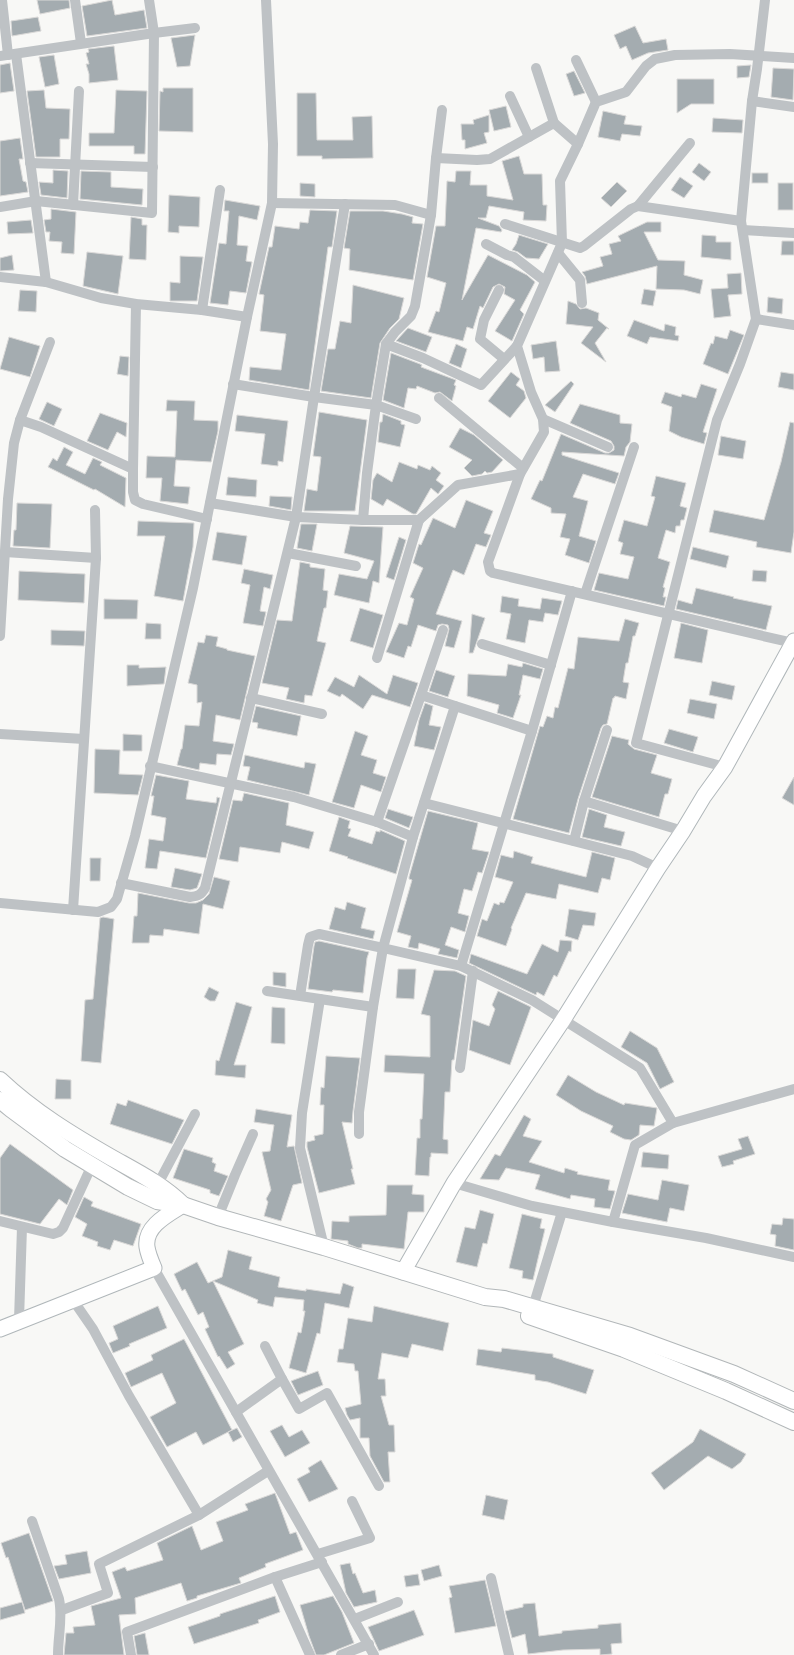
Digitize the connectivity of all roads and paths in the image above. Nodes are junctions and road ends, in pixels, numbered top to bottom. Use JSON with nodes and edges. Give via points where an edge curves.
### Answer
{"nodes":[{"id":1,"x":2,"y":0,"type":"edge"},
{"id":2,"x":74,"y":0,"type":"edge"},
{"id":3,"x":148,"y":0,"type":"edge"},
{"id":4,"x":266,"y":0,"type":"edge"},
{"id":5,"x":765,"y":0,"type":"edge"},
{"id":6,"x":195,"y":28,"type":"dead end"},
{"id":7,"x":154,"y":33,"type":"junction"},
{"id":8,"x":81,"y":43,"type":"junction"},
{"id":9,"x":8,"y":55,"type":"edge"},
{"id":10,"x":759,"y":55,"type":"junction"},
{"id":11,"x":794,"y":58,"type":"edge"},
{"id":12,"x":576,"y":60,"type":"dead end"},
{"id":13,"x":536,"y":68,"type":"dead end"},
{"id":14,"x":79,"y":91,"type":"dead end"},
{"id":15,"x":510,"y":96,"type":"dead end"},
{"id":16,"x":752,"y":101,"type":"junction"},
{"id":17,"x":596,"y":102,"type":"junction"},
{"id":18,"x":794,"y":107,"type":"edge"},
{"id":19,"x":442,"y":110,"type":"dead end"},
{"id":20,"x":554,"y":124,"type":"junction"},
{"id":21,"x":529,"y":136,"type":"junction"},
{"id":22,"x":690,"y":143,"type":"dead end"},
{"id":23,"x":578,"y":144,"type":"junction"},
{"id":24,"x":436,"y":158,"type":"junction"},
{"id":25,"x":30,"y":163,"type":"junction"},
{"id":26,"x":75,"y":164,"type":"junction"},
{"id":27,"x":153,"y":167,"type":"junction"},
{"id":28,"x":220,"y":190,"type":"dead end"},
{"id":29,"x":36,"y":201,"type":"junction"},
{"id":30,"x":272,"y":203,"type":"junction"},
{"id":31,"x":345,"y":204,"type":"junction"},
{"id":32,"x":73,"y":205,"type":"junction"},
{"id":33,"x":638,"y":206,"type":"junction"},
{"id":34,"x":0,"y":207,"type":"edge"},
{"id":35,"x":430,"y":215,"type":"junction"},
{"id":36,"x":505,"y":224,"type":"dead end"},
{"id":37,"x":742,"y":226,"type":"junction"},
{"id":38,"x":794,"y":233,"type":"edge"},
{"id":39,"x":562,"y":243,"type":"junction"},
{"id":40,"x":486,"y":244,"type":"dead end"},
{"id":41,"x":558,"y":253,"type":"junction"},
{"id":42,"x":0,"y":277,"type":"edge"},
{"id":43,"x":545,"y":281,"type":"junction"},
{"id":44,"x":46,"y":282,"type":"junction"},
{"id":45,"x":499,"y":290,"type":"dead end"},
{"id":46,"x":582,"y":303,"type":"dead end"},
{"id":47,"x":136,"y":304,"type":"junction"},
{"id":48,"x":202,"y":310,"type":"junction"},
{"id":49,"x":247,"y":317,"type":"junction"},
{"id":50,"x":756,"y":319,"type":"junction"},
{"id":51,"x":794,"y":325,"type":"edge"},
{"id":52,"x":50,"y":342,"type":"dead end"},
{"id":53,"x":386,"y":344,"type":"junction"},
{"id":54,"x":517,"y":346,"type":"junction"},
{"id":55,"x":504,"y":360,"type":"junction"},
{"id":56,"x":233,"y":384,"type":"junction"},
{"id":57,"x":314,"y":397,"type":"junction"},
{"id":58,"x":439,"y":398,"type":"dead end"},
{"id":59,"x":376,"y":405,"type":"junction"},
{"id":60,"x":416,"y":419,"type":"dead end"},
{"id":61,"x":543,"y":419,"type":"junction"},
{"id":62,"x":20,"y":420,"type":"junction"},
{"id":63,"x":608,"y":447,"type":"dead end"},
{"id":64,"x":634,"y":447,"type":"dead end"},
{"id":65,"x":133,"y":469,"type":"junction"},
{"id":66,"x":522,"y":471,"type":"junction"},
{"id":67,"x":210,"y":503,"type":"junction"},
{"id":68,"x":95,"y":510,"type":"dead end"},
{"id":69,"x":296,"y":517,"type":"junction"},
{"id":70,"x":207,"y":519,"type":"junction"},
{"id":71,"x":363,"y":520,"type":"junction"},
{"id":72,"x":419,"y":520,"type":"junction"},
{"id":73,"x":5,"y":552,"type":"junction"},
{"id":74,"x":288,"y":553,"type":"junction"},
{"id":75,"x":96,"y":558,"type":"junction"},
{"id":76,"x":356,"y":566,"type":"dead end"},
{"id":77,"x":572,"y":591,"type":"junction"},
{"id":78,"x":585,"y":594,"type":"junction"},
{"id":79,"x":668,"y":615,"type":"junction"},
{"id":80,"x":444,"y":630,"type":"dead end"},
{"id":81,"x":0,"y":636,"type":"edge"},
{"id":82,"x":794,"y":642,"type":"edge"},
{"id":83,"x":482,"y":644,"type":"dead end"},
{"id":84,"x":377,"y":658,"type":"dead end"},
{"id":85,"x":551,"y":665,"type":"junction"},
{"id":86,"x":421,"y":695,"type":"junction"},
{"id":87,"x":252,"y":698,"type":"junction"},
{"id":88,"x":455,"y":706,"type":"junction"},
{"id":89,"x":322,"y":714,"type":"dead end"},
{"id":90,"x":607,"y":730,"type":"dead end"},
{"id":91,"x":532,"y":731,"type":"junction"},
{"id":92,"x":0,"y":734,"type":"edge"},
{"id":93,"x":84,"y":739,"type":"junction"},
{"id":94,"x":150,"y":766,"type":"junction"},
{"id":95,"x":725,"y":767,"type":"junction"},
{"id":96,"x":230,"y":783,"type":"junction"},
{"id":97,"x":584,"y":801,"type":"junction"},
{"id":98,"x":424,"y":803,"type":"junction"},
{"id":99,"x":377,"y":822,"type":"junction"},
{"id":100,"x":504,"y":823,"type":"junction"},
{"id":101,"x":683,"y":831,"type":"junction"},
{"id":102,"x":413,"y":837,"type":"junction"},
{"id":103,"x":574,"y":841,"type":"junction"},
{"id":104,"x":658,"y":868,"type":"junction"},
{"id":105,"x":121,"y":883,"type":"junction"},
{"id":106,"x":0,"y":903,"type":"edge"},
{"id":107,"x":73,"y":910,"type":"junction"},
{"id":108,"x":383,"y":948,"type":"junction"},
{"id":109,"x":461,"y":966,"type":"junction"},
{"id":110,"x":473,"y":971,"type":"junction"},
{"id":111,"x":267,"y":991,"type":"dead end"},
{"id":112,"x":300,"y":996,"type":"junction"},
{"id":113,"x":320,"y":999,"type":"junction"},
{"id":114,"x":373,"y":1006,"type":"junction"},
{"id":115,"x":563,"y":1020,"type":"junction"},
{"id":116,"x":460,"y":1068,"type":"dead end"},
{"id":117,"x":0,"y":1080,"type":"edge"},
{"id":118,"x":794,"y":1090,"type":"edge"},
{"id":119,"x":0,"y":1100,"type":"edge"},
{"id":120,"x":195,"y":1114,"type":"dead end"},
{"id":121,"x":673,"y":1123,"type":"junction"},
{"id":122,"x":253,"y":1134,"type":"dead end"},
{"id":123,"x":359,"y":1134,"type":"dead end"},
{"id":124,"x":92,"y":1165,"type":"junction"},
{"id":125,"x":454,"y":1183,"type":"junction"},
{"id":126,"x":158,"y":1184,"type":"junction"},
{"id":127,"x":183,"y":1205,"type":"junction"},
{"id":128,"x":562,"y":1212,"type":"junction"},
{"id":129,"x":218,"y":1217,"type":"junction"},
{"id":130,"x":0,"y":1221,"type":"edge"},
{"id":131,"x":613,"y":1222,"type":"junction"},
{"id":132,"x":22,"y":1227,"type":"junction"},
{"id":133,"x":324,"y":1247,"type":"junction"},
{"id":134,"x":794,"y":1257,"type":"edge"},
{"id":135,"x":154,"y":1268,"type":"junction"},
{"id":136,"x":403,"y":1272,"type":"junction"},
{"id":137,"x":485,"y":1297,"type":"junction"},
{"id":138,"x":73,"y":1300,"type":"junction"},
{"id":139,"x":533,"y":1307,"type":"junction"},
{"id":140,"x":18,"y":1320,"type":"junction"},
{"id":141,"x":0,"y":1329,"type":"edge"},
{"id":142,"x":265,"y":1346,"type":"dead end"},
{"id":143,"x":282,"y":1379,"type":"junction"},
{"id":144,"x":794,"y":1401,"type":"edge"},
{"id":145,"x":236,"y":1412,"type":"junction"},
{"id":146,"x":794,"y":1422,"type":"edge"},
{"id":147,"x":268,"y":1471,"type":"junction"},
{"id":148,"x":379,"y":1486,"type":"dead end"},
{"id":149,"x":352,"y":1501,"type":"dead end"},
{"id":150,"x":199,"y":1515,"type":"junction"},
{"id":151,"x":32,"y":1521,"type":"dead end"},
{"id":152,"x":320,"y":1558,"type":"junction"},
{"id":153,"x":275,"y":1577,"type":"junction"},
{"id":154,"x":491,"y":1578,"type":"dead end"},
{"id":155,"x":398,"y":1602,"type":"dead end"},
{"id":156,"x":62,"y":1610,"type":"junction"},
{"id":157,"x":355,"y":1619,"type":"junction"},
{"id":158,"x":369,"y":1644,"type":"junction"},
{"id":159,"x":58,"y":1655,"type":"edge"},
{"id":160,"x":131,"y":1655,"type":"edge"},
{"id":161,"x":310,"y":1655,"type":"edge"},
{"id":162,"x":341,"y":1655,"type":"edge"},
{"id":163,"x":374,"y":1655,"type":"edge"},
{"id":164,"x":509,"y":1655,"type":"edge"}],
"edges":[{"from":1,"to":9,"type":"street"},
{"from":2,"to":8,"type":"street"},
{"from":3,"to":7,"type":"street"},
{"from":4,"to":30,"type":"street","via":[[273,144]]},
{"from":5,"to":10,"type":"street"},
{"from":6,"to":7,"type":"street"},
{"from":7,"to":8,"type":"street"},
{"from":7,"to":27,"type":"street"},
{"from":8,"to":9,"type":"street"},
{"from":9,"to":25,"type":"street"},
{"from":10,"to":11,"type":"street"},
{"from":10,"to":16,"type":"street"},
{"from":10,"to":17,"type":"street","via":[[675,55],[655,59],[646,66],[626,92]]},
{"from":12,"to":17,"type":"street"},
{"from":13,"to":20,"type":"street"},
{"from":14,"to":26,"type":"street"},
{"from":15,"to":21,"type":"street"},
{"from":16,"to":18,"type":"street"},
{"from":16,"to":37,"type":"street"},
{"from":17,"to":23,"type":"street"},
{"from":19,"to":24,"type":"street"},
{"from":20,"to":21,"type":"street"},
{"from":20,"to":23,"type":"street"},
{"from":21,"to":24,"type":"street","via":[[490,159]]},
{"from":22,"to":33,"type":"street"},
{"from":23,"to":39,"type":"street","via":[[560,181]]},
{"from":24,"to":35,"type":"street"},
{"from":25,"to":26,"type":"street"},
{"from":25,"to":29,"type":"street"},
{"from":26,"to":27,"type":"street"},
{"from":26,"to":32,"type":"street"},
{"from":27,"to":32,"type":"street","via":[[152,213]]},
{"from":28,"to":48,"type":"street"},
{"from":29,"to":32,"type":"street"},
{"from":29,"to":34,"type":"street"},
{"from":29,"to":44,"type":"street"},
{"from":30,"to":31,"type":"street"},
{"from":30,"to":49,"type":"street"},
{"from":31,"to":35,"type":"street","via":[[395,205]]},
{"from":31,"to":57,"type":"street"},
{"from":33,"to":37,"type":"street"},
{"from":33,"to":39,"type":"street","via":[[580,248]]},
{"from":35,"to":53,"type":"street","via":[[415,306],[411,316]]},
{"from":36,"to":39,"type":"street"},
{"from":37,"to":38,"type":"street"},
{"from":37,"to":50,"type":"street"},
{"from":39,"to":41,"type":"street"},
{"from":40,"to":43,"type":"street","via":[[514,257]]},
{"from":41,"to":43,"type":"street"},
{"from":41,"to":46,"type":"street","via":[[580,280]]},
{"from":42,"to":44,"type":"street"},
{"from":43,"to":54,"type":"street"},
{"from":44,"to":47,"type":"street","via":[[101,298]]},
{"from":45,"to":55,"type":"street","via":[[484,320],[480,339]]},
{"from":47,"to":48,"type":"street"},
{"from":47,"to":65,"type":"street"},
{"from":48,"to":49,"type":"street"},
{"from":49,"to":56,"type":"street"},
{"from":50,"to":51,"type":"street"},
{"from":50,"to":79,"type":"street","via":[[717,420]]},
{"from":52,"to":62,"type":"street"},
{"from":53,"to":55,"type":"street","via":[[481,385]]},
{"from":53,"to":59,"type":"street"},
{"from":54,"to":55,"type":"street"},
{"from":54,"to":61,"type":"street","via":[[531,392]]},
{"from":56,"to":57,"type":"street"},
{"from":56,"to":67,"type":"street"},
{"from":57,"to":59,"type":"street"},
{"from":57,"to":69,"type":"street"},
{"from":58,"to":66,"type":"street"},
{"from":59,"to":60,"type":"street"},
{"from":59,"to":71,"type":"street"},
{"from":61,"to":63,"type":"street"},
{"from":61,"to":66,"type":"street","via":[[544,432]]},
{"from":62,"to":65,"type":"street"},
{"from":62,"to":73,"type":"street","via":[[14,443]]},
{"from":64,"to":78,"type":"street"},
{"from":65,"to":70,"type":"street","via":[[135,500]]},
{"from":66,"to":72,"type":"street","via":[[458,484]]},
{"from":66,"to":77,"type":"street","via":[[488,562],[490,571]]},
{"from":67,"to":69,"type":"street"},
{"from":67,"to":70,"type":"street"},
{"from":68,"to":75,"type":"street"},
{"from":69,"to":71,"type":"street"},
{"from":69,"to":74,"type":"street"},
{"from":70,"to":94,"type":"street"},
{"from":71,"to":72,"type":"street"},
{"from":72,"to":84,"type":"street"},
{"from":73,"to":75,"type":"street"},
{"from":73,"to":81,"type":"street"},
{"from":74,"to":76,"type":"street"},
{"from":74,"to":87,"type":"street"},
{"from":75,"to":93,"type":"street"},
{"from":77,"to":78,"type":"street"},
{"from":77,"to":85,"type":"street"},
{"from":78,"to":79,"type":"street"},
{"from":79,"to":82,"type":"street"},
{"from":79,"to":95,"type":"street","via":[[636,744]]},
{"from":80,"to":86,"type":"street"},
{"from":82,"to":95,"type":"main road"},
{"from":83,"to":85,"type":"street"},
{"from":85,"to":91,"type":"street"},
{"from":86,"to":88,"type":"street"},
{"from":86,"to":99,"type":"street"},
{"from":87,"to":89,"type":"street"},
{"from":87,"to":96,"type":"street"},
{"from":88,"to":91,"type":"street"},
{"from":88,"to":98,"type":"street"},
{"from":90,"to":97,"type":"street"},
{"from":91,"to":100,"type":"street"},
{"from":92,"to":93,"type":"street"},
{"from":93,"to":107,"type":"street"},
{"from":94,"to":96,"type":"street"},
{"from":94,"to":105,"type":"street"},
{"from":95,"to":101,"type":"main road"},
{"from":96,"to":99,"type":"street","via":[[294,797]]},
{"from":96,"to":105,"type":"street","via":[[202,894],[190,897]]},
{"from":97,"to":101,"type":"street"},
{"from":97,"to":103,"type":"street"},
{"from":98,"to":100,"type":"street"},
{"from":98,"to":102,"type":"street"},
{"from":99,"to":102,"type":"street"},
{"from":100,"to":103,"type":"street"},
{"from":100,"to":109,"type":"street"},
{"from":101,"to":104,"type":"main road"},
{"from":102,"to":108,"type":"street"},
{"from":103,"to":104,"type":"street","via":[[632,856]]},
{"from":104,"to":115,"type":"main road"},
{"from":105,"to":107,"type":"street","via":[[117,899],[110,907],[98,912]]},
{"from":106,"to":107,"type":"street"},
{"from":108,"to":109,"type":"street"},
{"from":108,"to":112,"type":"street","via":[[319,934],[310,937]]},
{"from":108,"to":114,"type":"street"},
{"from":109,"to":110,"type":"street"},
{"from":110,"to":115,"type":"street","via":[[532,1000]]},
{"from":110,"to":116,"type":"street"},
{"from":111,"to":112,"type":"street"},
{"from":112,"to":113,"type":"street"},
{"from":113,"to":114,"type":"street"},
{"from":113,"to":133,"type":"street","via":[[302,1113],[300,1148]]},
{"from":114,"to":123,"type":"street","via":[[359,1112]]},
{"from":115,"to":121,"type":"street","via":[[640,1068]]},
{"from":115,"to":125,"type":"main road"},
{"from":117,"to":126,"type":"main road","via":[[21,1100],[50,1121]]},
{"from":118,"to":121,"type":"street"},
{"from":119,"to":124,"type":"main road","via":[[59,1145]]},
{"from":120,"to":126,"type":"street"},
{"from":121,"to":131,"type":"street","via":[[635,1145]]},
{"from":122,"to":129,"type":"street"},
{"from":124,"to":127,"type":"main road","via":[[157,1201]]},
{"from":124,"to":132,"type":"street","via":[[59,1232],[53,1234]]},
{"from":125,"to":128,"type":"street"},
{"from":125,"to":136,"type":"main road"},
{"from":126,"to":127,"type":"main road"},
{"from":127,"to":129,"type":"main road"},
{"from":127,"to":135,"type":"main road","via":[[153,1226],[147,1247]]},
{"from":128,"to":131,"type":"street"},
{"from":128,"to":139,"type":"street"},
{"from":129,"to":133,"type":"main road"},
{"from":130,"to":132,"type":"street"},
{"from":131,"to":134,"type":"street"},
{"from":132,"to":140,"type":"street"},
{"from":133,"to":136,"type":"main road"},
{"from":135,"to":138,"type":"main road"},
{"from":135,"to":145,"type":"street"},
{"from":136,"to":137,"type":"main road"},
{"from":137,"to":139,"type":"main road","via":[[504,1298]]},
{"from":137,"to":146,"type":"main road","via":[[502,1307],[624,1348]]},
{"from":138,"to":140,"type":"main road"},
{"from":138,"to":150,"type":"street","via":[[93,1329]]},
{"from":139,"to":144,"type":"main road","via":[[630,1336],[734,1374]]},
{"from":140,"to":141,"type":"main road"},
{"from":142,"to":143,"type":"street"},
{"from":143,"to":145,"type":"street"},
{"from":143,"to":148,"type":"street","via":[[299,1409],[328,1393]]},
{"from":145,"to":147,"type":"street"},
{"from":147,"to":150,"type":"street"},
{"from":147,"to":152,"type":"street"},
{"from":149,"to":152,"type":"street","via":[[370,1538]]},
{"from":150,"to":156,"type":"street","via":[[99,1564],[108,1593]]},
{"from":151,"to":156,"type":"street"},
{"from":152,"to":153,"type":"street"},
{"from":152,"to":157,"type":"street"},
{"from":153,"to":160,"type":"street","via":[[127,1632]]},
{"from":153,"to":161,"type":"street"},
{"from":154,"to":164,"type":"street"},
{"from":155,"to":157,"type":"street"},
{"from":156,"to":159,"type":"street"},
{"from":157,"to":158,"type":"street"},
{"from":158,"to":162,"type":"street"},
{"from":158,"to":163,"type":"street"}]}
